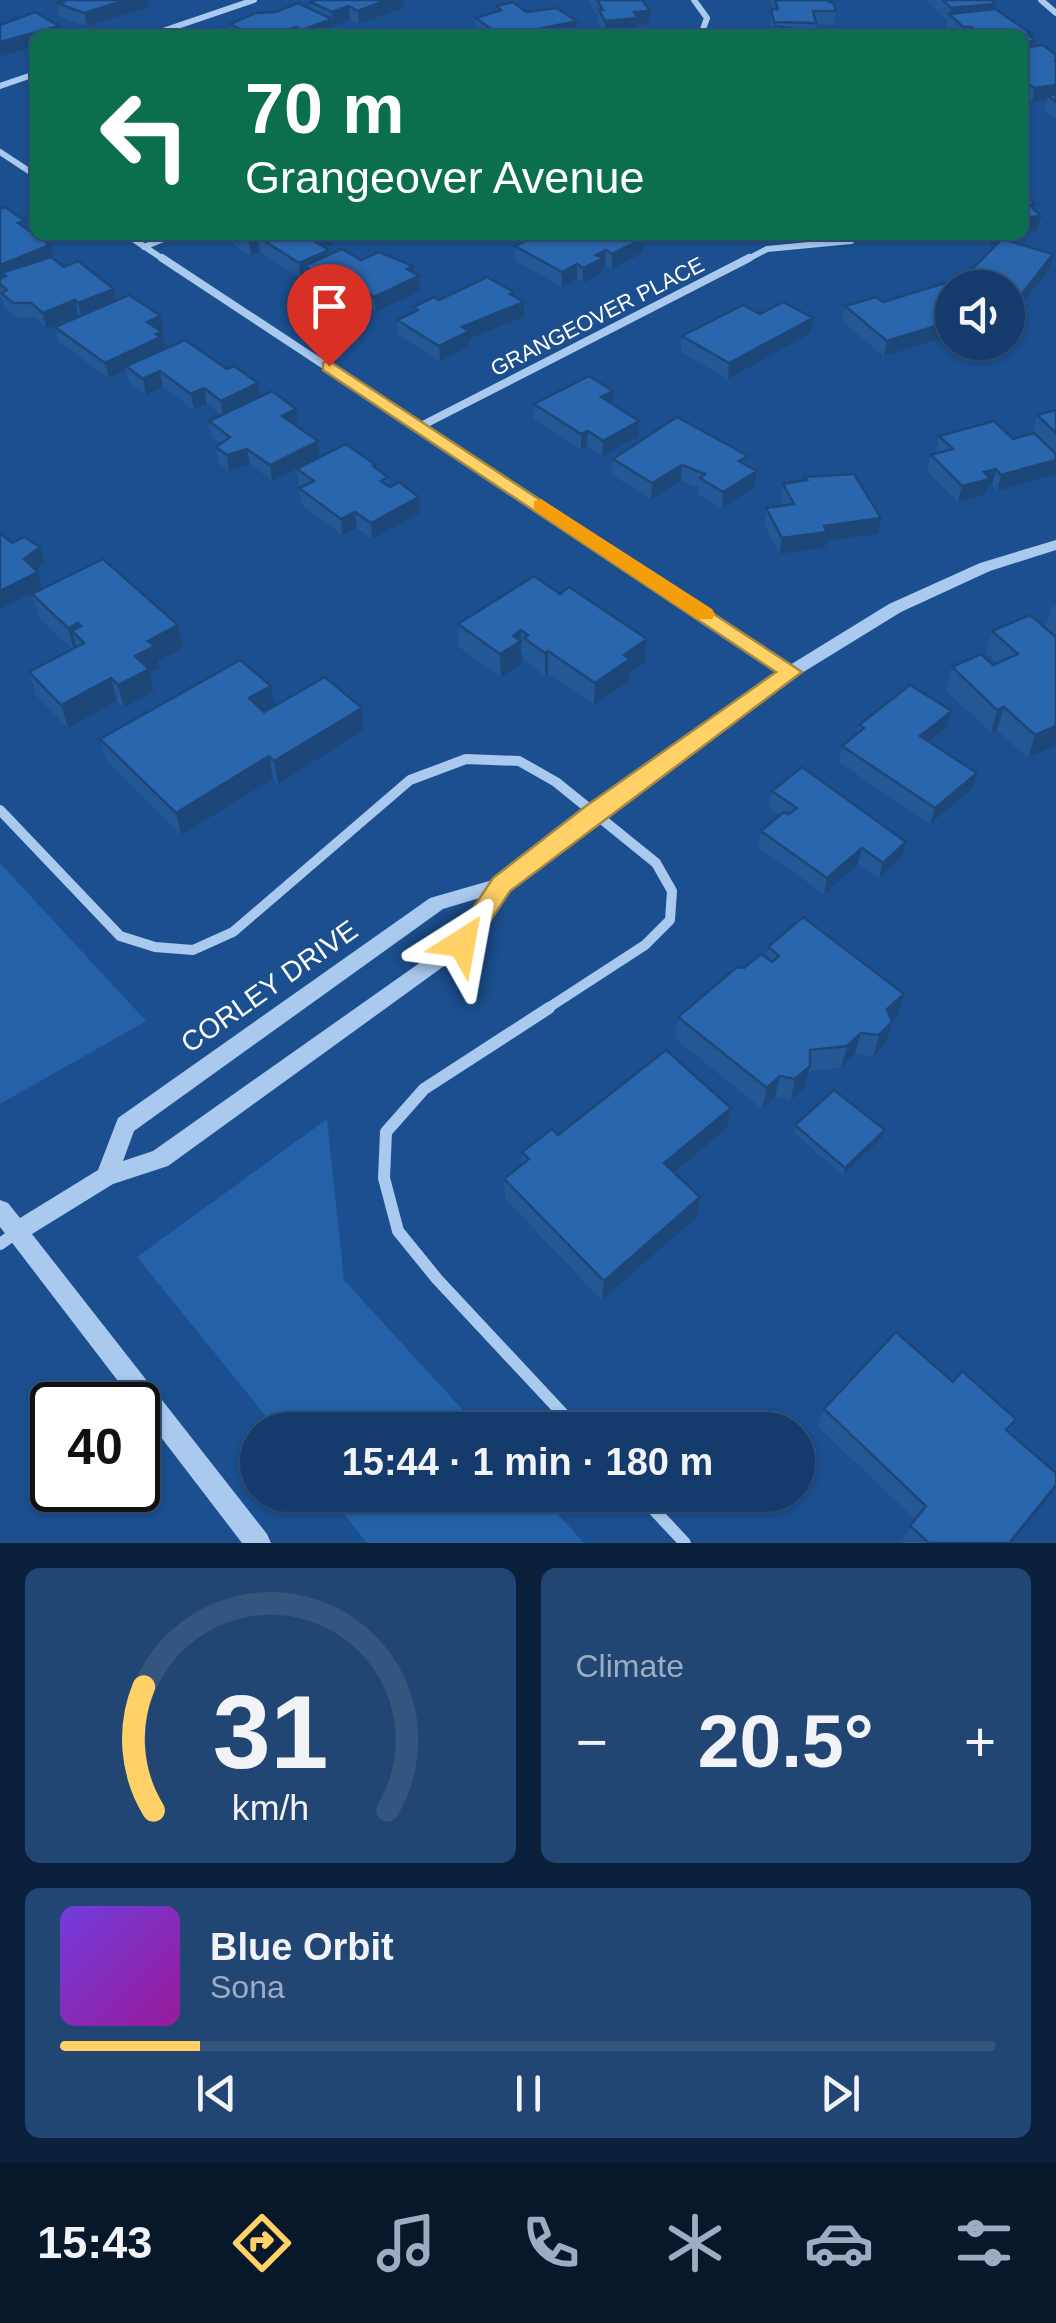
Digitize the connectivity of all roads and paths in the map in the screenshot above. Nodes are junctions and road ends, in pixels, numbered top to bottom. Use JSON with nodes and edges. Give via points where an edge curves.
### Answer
{"nodes":[{"id":1,"x":254,"y":0,"type":"edge"},
{"id":2,"x":694,"y":0,"type":"edge"},
{"id":3,"x":1042,"y":0,"type":"edge"},
{"id":4,"x":1056,"y":13,"type":"edge"},
{"id":5,"x":166,"y":30,"type":"edge"},
{"id":6,"x":703,"y":30,"type":"edge"},
{"id":7,"x":30,"y":76,"type":"edge"},
{"id":8,"x":0,"y":86,"type":"edge"},
{"id":9,"x":0,"y":152,"type":"edge"},
{"id":10,"x":30,"y":172,"type":"edge"},
{"id":11,"x":134,"y":240,"type":"edge"},
{"id":12,"x":159,"y":240,"type":"edge"},
{"id":13,"x":851,"y":241,"type":"dead end"},
{"id":14,"x":144,"y":246,"type":"junction"},
{"id":15,"x":421,"y":426,"type":"junction"},
{"id":16,"x":1056,"y":544,"type":"edge"},
{"id":17,"x":791,"y":672,"type":"junction"},
{"id":18,"x":0,"y":810,"type":"edge"},
{"id":19,"x":594,"y":812,"type":"junction"},
{"id":20,"x":502,"y":884,"type":"junction"},
{"id":21,"x":108,"y":1176,"type":"junction"},
{"id":22,"x":0,"y":1210,"type":"edge"},
{"id":23,"x":9,"y":1238,"type":"edge"},
{"id":24,"x":561,"y":1412,"type":"edge"},
{"id":25,"x":656,"y":1512,"type":"edge"},
{"id":26,"x":258,"y":1543,"type":"edge"},
{"id":27,"x":684,"y":1543,"type":"edge"}],
"edges":[{"from":1,"to":5,"type":"street"},
{"from":2,"to":6,"type":"street","via":[[707,18]]},
{"from":3,"to":4,"type":"street"},
{"from":7,"to":8,"type":"street"},
{"from":9,"to":10,"type":"street"},
{"from":11,"to":14,"type":"street"},
{"from":12,"to":14,"type":"street"},
{"from":13,"to":15,"type":"street","name":"GRANGEOVER PLACE","via":[[768,249]]},
{"from":14,"to":15,"type":"street"},
{"from":15,"to":17,"type":"street"},
{"from":16,"to":17,"type":"street","name":"CORLEY DRIVE","via":[[894,608]]},
{"from":17,"to":19,"type":"street","name":"CORLEY DRIVE"},
{"from":18,"to":19,"type":"street","via":[[120,936],[192,950],[234,932],[410,780],[466,759],[519,761]]},
{"from":19,"to":20,"type":"street","name":"CORLEY DRIVE"},
{"from":19,"to":24,"type":"street","via":[[656,862],[672,891],[670,920],[601,978],[424,1089],[386,1132],[384,1178],[398,1232]]},
{"from":20,"to":21,"type":"street","name":"CORLEY DRIVE","via":[[462,943],[160,1159]]},
{"from":20,"to":21,"type":"street","name":"CORLEY DRIVE","via":[[437,904],[125,1125]]},
{"from":21,"to":23,"type":"street","name":"CORLEY DRIVE"},
{"from":22,"to":23,"type":"street"},
{"from":23,"to":26,"type":"street"},
{"from":25,"to":27,"type":"street"}]}
